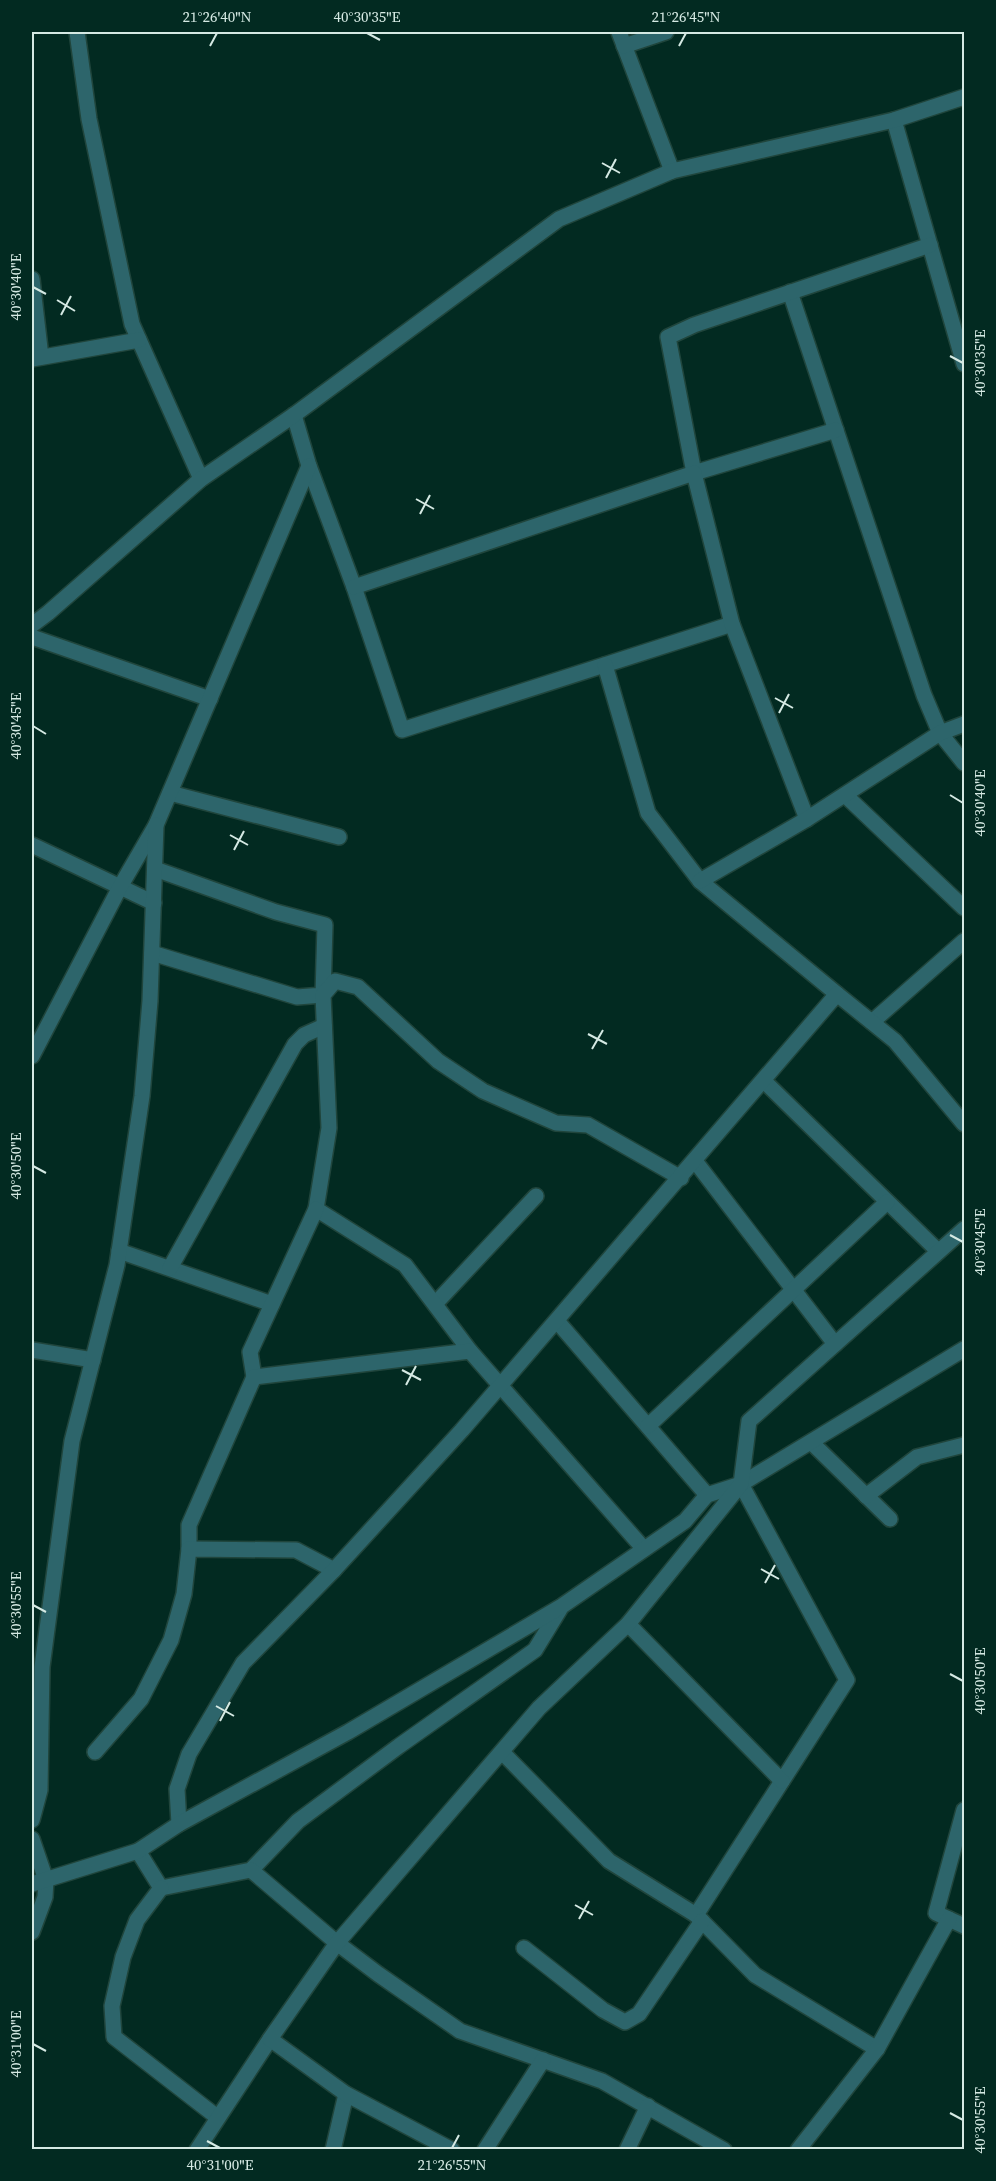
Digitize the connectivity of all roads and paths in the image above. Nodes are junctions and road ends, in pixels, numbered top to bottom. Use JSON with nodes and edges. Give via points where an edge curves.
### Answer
{"nodes":[{"id":1,"x":77,"y":32,"type":"edge"},
{"id":2,"x":666,"y":32,"type":"edge"},
{"id":3,"x":621,"y":39,"type":"edge"},
{"id":4,"x":964,"y":97,"type":"edge"},
{"id":5,"x":894,"y":120,"type":"junction"},
{"id":6,"x":672,"y":171,"type":"junction"},
{"id":7,"x":930,"y":245,"type":"junction"},
{"id":8,"x":32,"y":279,"type":"edge"},
{"id":9,"x":790,"y":292,"type":"junction"},
{"id":10,"x":139,"y":340,"type":"junction"},
{"id":11,"x":36,"y":358,"type":"edge"},
{"id":12,"x":964,"y":364,"type":"edge"},
{"id":13,"x":294,"y":415,"type":"junction"},
{"id":14,"x":836,"y":430,"type":"junction"},
{"id":15,"x":309,"y":466,"type":"junction"},
{"id":16,"x":694,"y":473,"type":"junction"},
{"id":17,"x":201,"y":479,"type":"junction"},
{"id":18,"x":354,"y":587,"type":"junction"},
{"id":19,"x":732,"y":624,"type":"junction"},
{"id":20,"x":32,"y":625,"type":"edge"},
{"id":21,"x":32,"y":637,"type":"edge"},
{"id":22,"x":605,"y":665,"type":"junction"},
{"id":23,"x":210,"y":699,"type":"junction"},
{"id":24,"x":964,"y":723,"type":"edge"},
{"id":25,"x":940,"y":733,"type":"junction"},
{"id":26,"x":964,"y":763,"type":"edge"},
{"id":27,"x":170,"y":794,"type":"junction"},
{"id":28,"x":845,"y":795,"type":"junction"},
{"id":29,"x":807,"y":819,"type":"junction"},
{"id":30,"x":156,"y":825,"type":"junction"},
{"id":31,"x":339,"y":837,"type":"dead end"},
{"id":32,"x":32,"y":844,"type":"edge"},
{"id":33,"x":155,"y":869,"type":"junction"},
{"id":34,"x":700,"y":881,"type":"junction"},
{"id":35,"x":120,"y":887,"type":"junction"},
{"id":36,"x":154,"y":903,"type":"junction"},
{"id":37,"x":964,"y":908,"type":"edge"},
{"id":38,"x":964,"y":941,"type":"edge"},
{"id":39,"x":152,"y":953,"type":"junction"},
{"id":40,"x":837,"y":994,"type":"junction"},
{"id":41,"x":323,"y":995,"type":"junction"},
{"id":42,"x":872,"y":1022,"type":"junction"},
{"id":43,"x":324,"y":1026,"type":"junction"},
{"id":44,"x":32,"y":1056,"type":"edge"},
{"id":45,"x":764,"y":1081,"type":"junction"},
{"id":46,"x":964,"y":1124,"type":"edge"},
{"id":47,"x":695,"y":1161,"type":"junction"},
{"id":48,"x":681,"y":1178,"type":"junction"},
{"id":49,"x":536,"y":1196,"type":"dead end"},
{"id":50,"x":887,"y":1202,"type":"junction"},
{"id":51,"x":316,"y":1209,"type":"junction"},
{"id":52,"x":964,"y":1229,"type":"edge"},
{"id":53,"x":119,"y":1251,"type":"junction"},
{"id":54,"x":938,"y":1251,"type":"junction"},
{"id":55,"x":170,"y":1268,"type":"junction"},
{"id":56,"x":793,"y":1290,"type":"junction"},
{"id":57,"x":272,"y":1304,"type":"junction"},
{"id":58,"x":435,"y":1304,"type":"junction"},
{"id":59,"x":557,"y":1321,"type":"junction"},
{"id":60,"x":835,"y":1344,"type":"junction"},
{"id":61,"x":964,"y":1348,"type":"edge"},
{"id":62,"x":32,"y":1350,"type":"edge"},
{"id":63,"x":470,"y":1351,"type":"junction"},
{"id":64,"x":93,"y":1360,"type":"junction"},
{"id":65,"x":254,"y":1377,"type":"junction"},
{"id":66,"x":501,"y":1385,"type":"junction"},
{"id":67,"x":648,"y":1426,"type":"junction"},
{"id":68,"x":811,"y":1442,"type":"junction"},
{"id":69,"x":964,"y":1445,"type":"edge"},
{"id":70,"x":741,"y":1484,"type":"junction"},
{"id":71,"x":707,"y":1495,"type":"junction"},
{"id":72,"x":866,"y":1496,"type":"junction"},
{"id":73,"x":890,"y":1519,"type":"dead end"},
{"id":74,"x":189,"y":1549,"type":"junction"},
{"id":75,"x":644,"y":1549,"type":"junction"},
{"id":76,"x":334,"y":1570,"type":"junction"},
{"id":77,"x":562,"y":1606,"type":"junction"},
{"id":78,"x":628,"y":1624,"type":"junction"},
{"id":79,"x":94,"y":1752,"type":"dead end"},
{"id":80,"x":502,"y":1752,"type":"junction"},
{"id":81,"x":782,"y":1781,"type":"junction"},
{"id":82,"x":964,"y":1810,"type":"edge"},
{"id":83,"x":32,"y":1820,"type":"edge"},
{"id":84,"x":179,"y":1824,"type":"junction"},
{"id":85,"x":32,"y":1839,"type":"edge"},
{"id":86,"x":138,"y":1851,"type":"junction"},
{"id":87,"x":251,"y":1870,"type":"junction"},
{"id":88,"x":39,"y":1882,"type":"edge"},
{"id":89,"x":161,"y":1888,"type":"junction"},
{"id":90,"x":699,"y":1918,"type":"junction"},
{"id":91,"x":949,"y":1919,"type":"junction"},
{"id":92,"x":964,"y":1926,"type":"edge"},
{"id":93,"x":32,"y":1932,"type":"edge"},
{"id":94,"x":337,"y":1944,"type":"junction"},
{"id":95,"x":524,"y":1948,"type":"dead end"},
{"id":96,"x":270,"y":2039,"type":"junction"},
{"id":97,"x":877,"y":2049,"type":"junction"},
{"id":98,"x":543,"y":2060,"type":"junction"},
{"id":99,"x":346,"y":2094,"type":"junction"},
{"id":100,"x":648,"y":2106,"type":"junction"},
{"id":101,"x":217,"y":2117,"type":"junction"},
{"id":102,"x":196,"y":2150,"type":"edge"},
{"id":103,"x":333,"y":2150,"type":"edge"},
{"id":104,"x":452,"y":2150,"type":"edge"},
{"id":105,"x":485,"y":2150,"type":"edge"},
{"id":106,"x":627,"y":2150,"type":"edge"},
{"id":107,"x":724,"y":2150,"type":"edge"},
{"id":108,"x":798,"y":2150,"type":"edge"}],
"edges":[{"from":1,"to":10,"type":"street","via":[[89,119],[132,324]]},
{"from":2,"to":3,"type":"street"},
{"from":3,"to":6,"type":"street"},
{"from":4,"to":5,"type":"street"},
{"from":5,"to":6,"type":"street"},
{"from":5,"to":7,"type":"street"},
{"from":6,"to":13,"type":"street","via":[[559,219]]},
{"from":7,"to":9,"type":"street"},
{"from":7,"to":12,"type":"street"},
{"from":8,"to":11,"type":"street"},
{"from":9,"to":14,"type":"street"},
{"from":9,"to":16,"type":"street","via":[[694,324],[668,337]]},
{"from":10,"to":11,"type":"street"},
{"from":10,"to":17,"type":"street"},
{"from":13,"to":15,"type":"street"},
{"from":13,"to":17,"type":"street"},
{"from":14,"to":16,"type":"street"},
{"from":14,"to":25,"type":"street"},
{"from":15,"to":18,"type":"street"},
{"from":15,"to":23,"type":"street"},
{"from":16,"to":18,"type":"street"},
{"from":16,"to":19,"type":"street"},
{"from":17,"to":20,"type":"street"},
{"from":18,"to":22,"type":"street","via":[[402,730]]},
{"from":19,"to":22,"type":"street"},
{"from":19,"to":29,"type":"street"},
{"from":21,"to":23,"type":"street"},
{"from":22,"to":34,"type":"street","via":[[648,813]]},
{"from":23,"to":27,"type":"street"},
{"from":24,"to":25,"type":"street"},
{"from":25,"to":26,"type":"street"},
{"from":25,"to":28,"type":"street"},
{"from":27,"to":30,"type":"street"},
{"from":27,"to":31,"type":"street"},
{"from":28,"to":29,"type":"street"},
{"from":28,"to":37,"type":"street"},
{"from":29,"to":34,"type":"street"},
{"from":30,"to":33,"type":"street"},
{"from":30,"to":35,"type":"street"},
{"from":32,"to":35,"type":"street"},
{"from":33,"to":36,"type":"street"},
{"from":33,"to":41,"type":"street","via":[[325,925]]},
{"from":34,"to":40,"type":"street"},
{"from":35,"to":36,"type":"street"},
{"from":35,"to":44,"type":"street"},
{"from":36,"to":39,"type":"street"},
{"from":38,"to":42,"type":"street"},
{"from":39,"to":41,"type":"street","via":[[297,997]]},
{"from":39,"to":53,"type":"street","via":[[142,1096]]},
{"from":40,"to":42,"type":"street"},
{"from":40,"to":45,"type":"street"},
{"from":41,"to":43,"type":"street"},
{"from":41,"to":48,"type":"street","via":[[335,981],[358,987],[438,1061],[483,1091],[556,1123],[588,1125]]},
{"from":42,"to":46,"type":"street","via":[[895,1041]]},
{"from":43,"to":51,"type":"street","via":[[329,1128]]},
{"from":43,"to":55,"type":"street","via":[[304,1035],[296,1044]]},
{"from":45,"to":47,"type":"street"},
{"from":45,"to":50,"type":"street"},
{"from":47,"to":48,"type":"street"},
{"from":47,"to":56,"type":"street"},
{"from":48,"to":59,"type":"street"},
{"from":49,"to":58,"type":"street"},
{"from":50,"to":54,"type":"street"},
{"from":50,"to":56,"type":"street"},
{"from":51,"to":57,"type":"street"},
{"from":51,"to":58,"type":"street","via":[[405,1264]]},
{"from":52,"to":54,"type":"street"},
{"from":53,"to":55,"type":"street"},
{"from":53,"to":64,"type":"street"},
{"from":54,"to":60,"type":"street"},
{"from":55,"to":57,"type":"street"},
{"from":56,"to":60,"type":"street"},
{"from":56,"to":67,"type":"street"},
{"from":57,"to":65,"type":"street","via":[[250,1352]]},
{"from":58,"to":63,"type":"street"},
{"from":59,"to":66,"type":"street"},
{"from":59,"to":67,"type":"street"},
{"from":60,"to":70,"type":"street","via":[[749,1421]]},
{"from":61,"to":68,"type":"street"},
{"from":62,"to":64,"type":"street"},
{"from":63,"to":65,"type":"street"},
{"from":63,"to":66,"type":"street"},
{"from":64,"to":83,"type":"street","via":[[72,1441],[45,1644],[40,1790]]},
{"from":65,"to":74,"type":"street","via":[[189,1525]]},
{"from":66,"to":75,"type":"street"},
{"from":66,"to":76,"type":"street"},
{"from":67,"to":71,"type":"street"},
{"from":68,"to":70,"type":"street"},
{"from":68,"to":72,"type":"street"},
{"from":69,"to":72,"type":"street","via":[[917,1457]]},
{"from":70,"to":71,"type":"street"},
{"from":70,"to":78,"type":"street"},
{"from":70,"to":81,"type":"street","via":[[847,1680]]},
{"from":71,"to":75,"type":"street","via":[[685,1521]]},
{"from":72,"to":73,"type":"street"},
{"from":74,"to":76,"type":"street","via":[[296,1550]]},
{"from":74,"to":79,"type":"street","via":[[184,1594],[171,1640],[141,1699]]},
{"from":75,"to":77,"type":"street"},
{"from":76,"to":84,"type":"street","via":[[243,1663],[221,1698],[189,1755],[177,1789]]},
{"from":77,"to":84,"type":"street","via":[[348,1732]]},
{"from":77,"to":87,"type":"street","via":[[535,1650],[298,1821]]},
{"from":78,"to":80,"type":"street","via":[[539,1708]]},
{"from":78,"to":81,"type":"street"},
{"from":80,"to":90,"type":"street","via":[[609,1861]]},
{"from":80,"to":94,"type":"street"},
{"from":81,"to":90,"type":"street"},
{"from":82,"to":91,"type":"street","via":[[936,1913]]},
{"from":84,"to":86,"type":"street"},
{"from":85,"to":88,"type":"street"},
{"from":86,"to":88,"type":"street"},
{"from":86,"to":89,"type":"street"},
{"from":87,"to":89,"type":"street"},
{"from":87,"to":94,"type":"street"},
{"from":88,"to":93,"type":"street","via":[[45,1897]]},
{"from":89,"to":101,"type":"street","via":[[137,1920],[123,1957],[112,2006],[114,2037]]},
{"from":90,"to":95,"type":"street","via":[[639,2014],[626,2022],[603,2010]]},
{"from":90,"to":97,"type":"street","via":[[755,1975]]},
{"from":91,"to":92,"type":"street"},
{"from":91,"to":97,"type":"street"},
{"from":94,"to":96,"type":"street"},
{"from":94,"to":98,"type":"street","via":[[460,2031]]},
{"from":96,"to":99,"type":"street"},
{"from":96,"to":101,"type":"street"},
{"from":97,"to":108,"type":"street"},
{"from":98,"to":100,"type":"street","via":[[602,2080]]},
{"from":98,"to":105,"type":"street"},
{"from":99,"to":103,"type":"street"},
{"from":99,"to":104,"type":"street"},
{"from":100,"to":106,"type":"street"},
{"from":100,"to":107,"type":"street"},
{"from":101,"to":102,"type":"street"}]}
